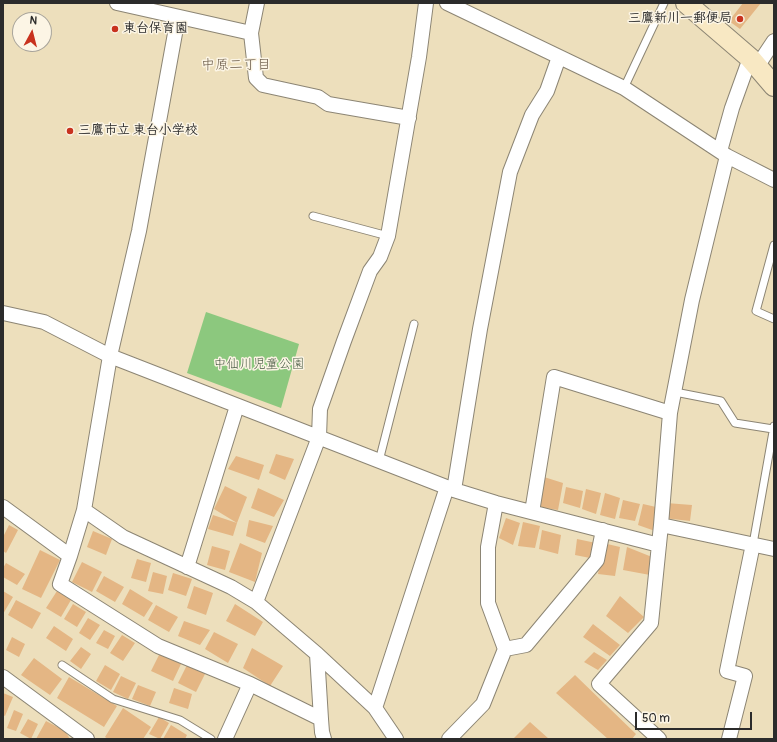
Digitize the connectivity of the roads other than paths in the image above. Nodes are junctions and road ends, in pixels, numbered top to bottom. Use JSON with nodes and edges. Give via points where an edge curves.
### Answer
{"nodes":[{"id":1,"x":118,"y":3,"type":"edge"},
{"id":2,"x":257,"y":3,"type":"edge"},
{"id":3,"x":426,"y":3,"type":"edge"},
{"id":4,"x":447,"y":3,"type":"edge"},
{"id":5,"x":664,"y":3,"type":"edge"},
{"id":6,"x":686,"y":3,"type":"edge"},
{"id":7,"x":178,"y":17,"type":"junction"},
{"id":8,"x":252,"y":33,"type":"junction"},
{"id":9,"x":774,"y":41,"type":"edge"},
{"id":10,"x":559,"y":57,"type":"junction"},
{"id":11,"x":754,"y":62,"type":"junction"},
{"id":12,"x":774,"y":86,"type":"edge"},
{"id":13,"x":624,"y":88,"type":"junction"},
{"id":14,"x":409,"y":118,"type":"junction"},
{"id":15,"x":724,"y":153,"type":"junction"},
{"id":16,"x":774,"y":180,"type":"edge"},
{"id":17,"x":313,"y":216,"type":"dead end"},
{"id":18,"x":388,"y":236,"type":"junction"},
{"id":19,"x":774,"y":246,"type":"edge"},
{"id":20,"x":4,"y":317,"type":"edge"},
{"id":21,"x":774,"y":319,"type":"edge"},
{"id":22,"x":414,"y":324,"type":"dead end"},
{"id":23,"x":110,"y":356,"type":"junction"},
{"id":24,"x":675,"y":392,"type":"junction"},
{"id":25,"x":237,"y":406,"type":"junction"},
{"id":26,"x":670,"y":413,"type":"junction"},
{"id":27,"x":774,"y":427,"type":"edge"},
{"id":28,"x":319,"y":436,"type":"junction"},
{"id":29,"x":379,"y":462,"type":"junction"},
{"id":30,"x":450,"y":488,"type":"junction"},
{"id":31,"x":496,"y":503,"type":"junction"},
{"id":32,"x":3,"y":507,"type":"edge"},
{"id":33,"x":84,"y":510,"type":"junction"},
{"id":34,"x":532,"y":512,"type":"junction"},
{"id":35,"x":661,"y":525,"type":"junction"},
{"id":36,"x":603,"y":530,"type":"junction"},
{"id":37,"x":753,"y":544,"type":"junction"},
{"id":38,"x":659,"y":545,"type":"junction"},
{"id":39,"x":774,"y":549,"type":"edge"},
{"id":40,"x":70,"y":556,"type":"junction"},
{"id":41,"x":187,"y":567,"type":"junction"},
{"id":42,"x":256,"y":602,"type":"junction"},
{"id":43,"x":505,"y":649,"type":"junction"},
{"id":44,"x":317,"y":654,"type":"junction"},
{"id":45,"x":62,"y":665,"type":"dead end"},
{"id":46,"x":3,"y":677,"type":"edge"},
{"id":47,"x":250,"y":684,"type":"junction"},
{"id":48,"x":375,"y":708,"type":"junction"},
{"id":49,"x":321,"y":719,"type":"junction"},
{"id":50,"x":87,"y":739,"type":"edge"},
{"id":51,"x":211,"y":739,"type":"edge"},
{"id":52,"x":225,"y":739,"type":"edge"},
{"id":53,"x":324,"y":739,"type":"edge"},
{"id":54,"x":396,"y":739,"type":"edge"},
{"id":55,"x":449,"y":739,"type":"edge"},
{"id":56,"x":659,"y":739,"type":"edge"},
{"id":57,"x":729,"y":739,"type":"edge"}],
"edges":[{"from":1,"to":7,"type":"street"},
{"from":2,"to":8,"type":"street"},
{"from":3,"to":14,"type":"street"},
{"from":4,"to":10,"type":"street"},
{"from":5,"to":13,"type":"lane"},
{"from":6,"to":11,"type":"main road"},
{"from":7,"to":8,"type":"street"},
{"from":7,"to":23,"type":"street","via":[[139,231]]},
{"from":8,"to":14,"type":"street","via":[[256,78],[263,85],[318,97],[328,104]]},
{"from":9,"to":11,"type":"street"},
{"from":10,"to":13,"type":"street"},
{"from":10,"to":30,"type":"street","via":[[547,91],[532,115],[510,172]]},
{"from":11,"to":12,"type":"main road"},
{"from":11,"to":15,"type":"street","via":[[732,108]]},
{"from":13,"to":15,"type":"street"},
{"from":14,"to":18,"type":"street"},
{"from":15,"to":16,"type":"street"},
{"from":15,"to":24,"type":"street"},
{"from":17,"to":18,"type":"lane"},
{"from":18,"to":28,"type":"street","via":[[380,257],[370,270],[320,409]]},
{"from":19,"to":21,"type":"lane","via":[[756,311]]},
{"from":20,"to":23,"type":"street","via":[[44,322]]},
{"from":22,"to":29,"type":"lane"},
{"from":23,"to":25,"type":"street"},
{"from":23,"to":33,"type":"street"},
{"from":24,"to":26,"type":"street"},
{"from":24,"to":27,"type":"lane","via":[[721,401],[735,423]]},
{"from":25,"to":28,"type":"street"},
{"from":25,"to":41,"type":"street"},
{"from":26,"to":34,"type":"street","via":[[554,377]]},
{"from":26,"to":35,"type":"street"},
{"from":27,"to":37,"type":"lane"},
{"from":28,"to":29,"type":"street"},
{"from":28,"to":42,"type":"street"},
{"from":29,"to":30,"type":"street"},
{"from":30,"to":31,"type":"street"},
{"from":30,"to":48,"type":"street"},
{"from":31,"to":34,"type":"street"},
{"from":31,"to":43,"type":"street","via":[[488,547],[488,603]]},
{"from":32,"to":40,"type":"street"},
{"from":33,"to":40,"type":"street"},
{"from":33,"to":41,"type":"street","via":[[123,537]]},
{"from":34,"to":36,"type":"street"},
{"from":35,"to":37,"type":"street"},
{"from":35,"to":38,"type":"street"},
{"from":36,"to":38,"type":"street"},
{"from":36,"to":43,"type":"street","via":[[596,560],[526,645]]},
{"from":37,"to":39,"type":"street"},
{"from":37,"to":57,"type":"street","via":[[727,672],[745,676]]},
{"from":38,"to":56,"type":"street","via":[[651,623],[599,684]]},
{"from":40,"to":47,"type":"street","via":[[60,584],[158,646]]},
{"from":41,"to":42,"type":"street","via":[[231,587]]},
{"from":42,"to":44,"type":"street"},
{"from":43,"to":55,"type":"street","via":[[483,704]]},
{"from":44,"to":48,"type":"street"},
{"from":44,"to":49,"type":"street"},
{"from":45,"to":51,"type":"lane","via":[[113,699],[180,720]]},
{"from":46,"to":50,"type":"street"},
{"from":47,"to":49,"type":"street"},
{"from":47,"to":52,"type":"street"},
{"from":48,"to":54,"type":"street"},
{"from":49,"to":53,"type":"street"}]}
